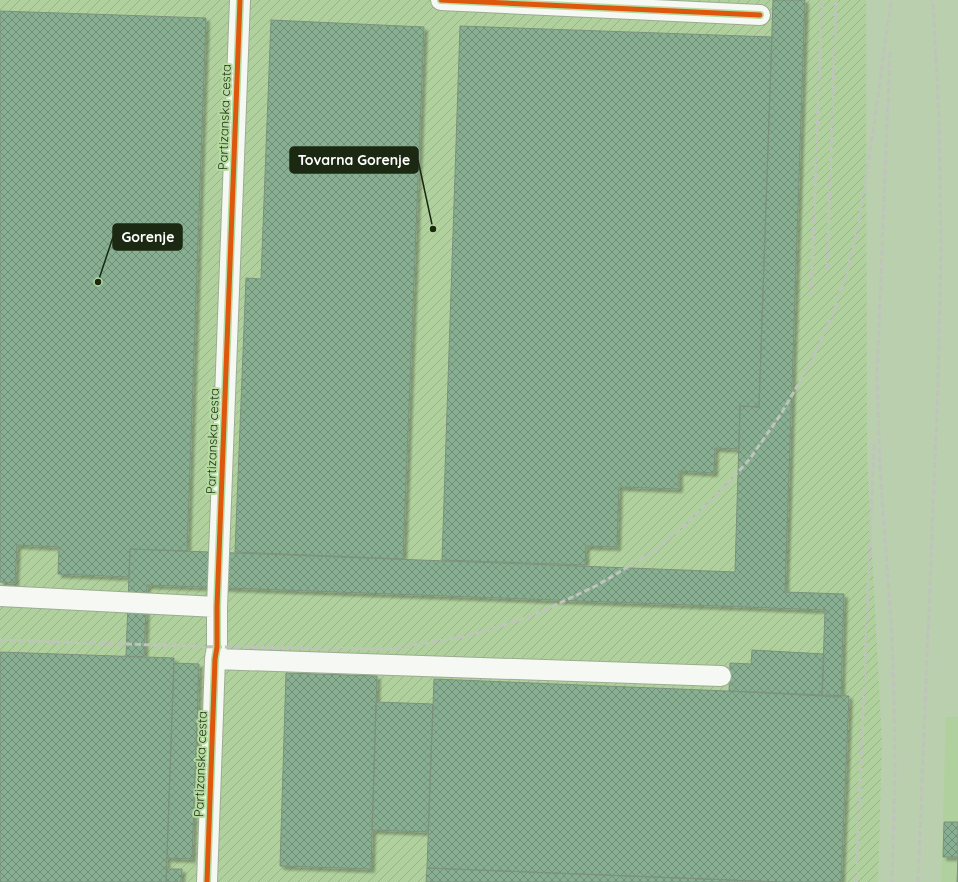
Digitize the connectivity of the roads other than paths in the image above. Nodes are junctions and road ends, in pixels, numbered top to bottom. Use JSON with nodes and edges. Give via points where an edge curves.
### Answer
{"nodes":[{"id":1,"x":240,"y":0,"type":"edge"},
{"id":2,"x":441,"y":0,"type":"edge"},
{"id":3,"x":760,"y":14,"type":"dead end"},
{"id":4,"x":0,"y":596,"type":"edge"},
{"id":5,"x":217,"y":607,"type":"junction"},
{"id":6,"x":215,"y":659,"type":"junction"},
{"id":7,"x":721,"y":676,"type":"dead end"},
{"id":8,"x":207,"y":882,"type":"edge"}],
"edges":[{"from":1,"to":5,"type":"street","name":"Partizanska cesta"},
{"from":2,"to":3,"type":"street"},
{"from":4,"to":5,"type":"street"},
{"from":5,"to":6,"type":"street","name":"Partizanska cesta"},
{"from":6,"to":7,"type":"street"},
{"from":6,"to":8,"type":"street","name":"Partizanska cesta"}]}
